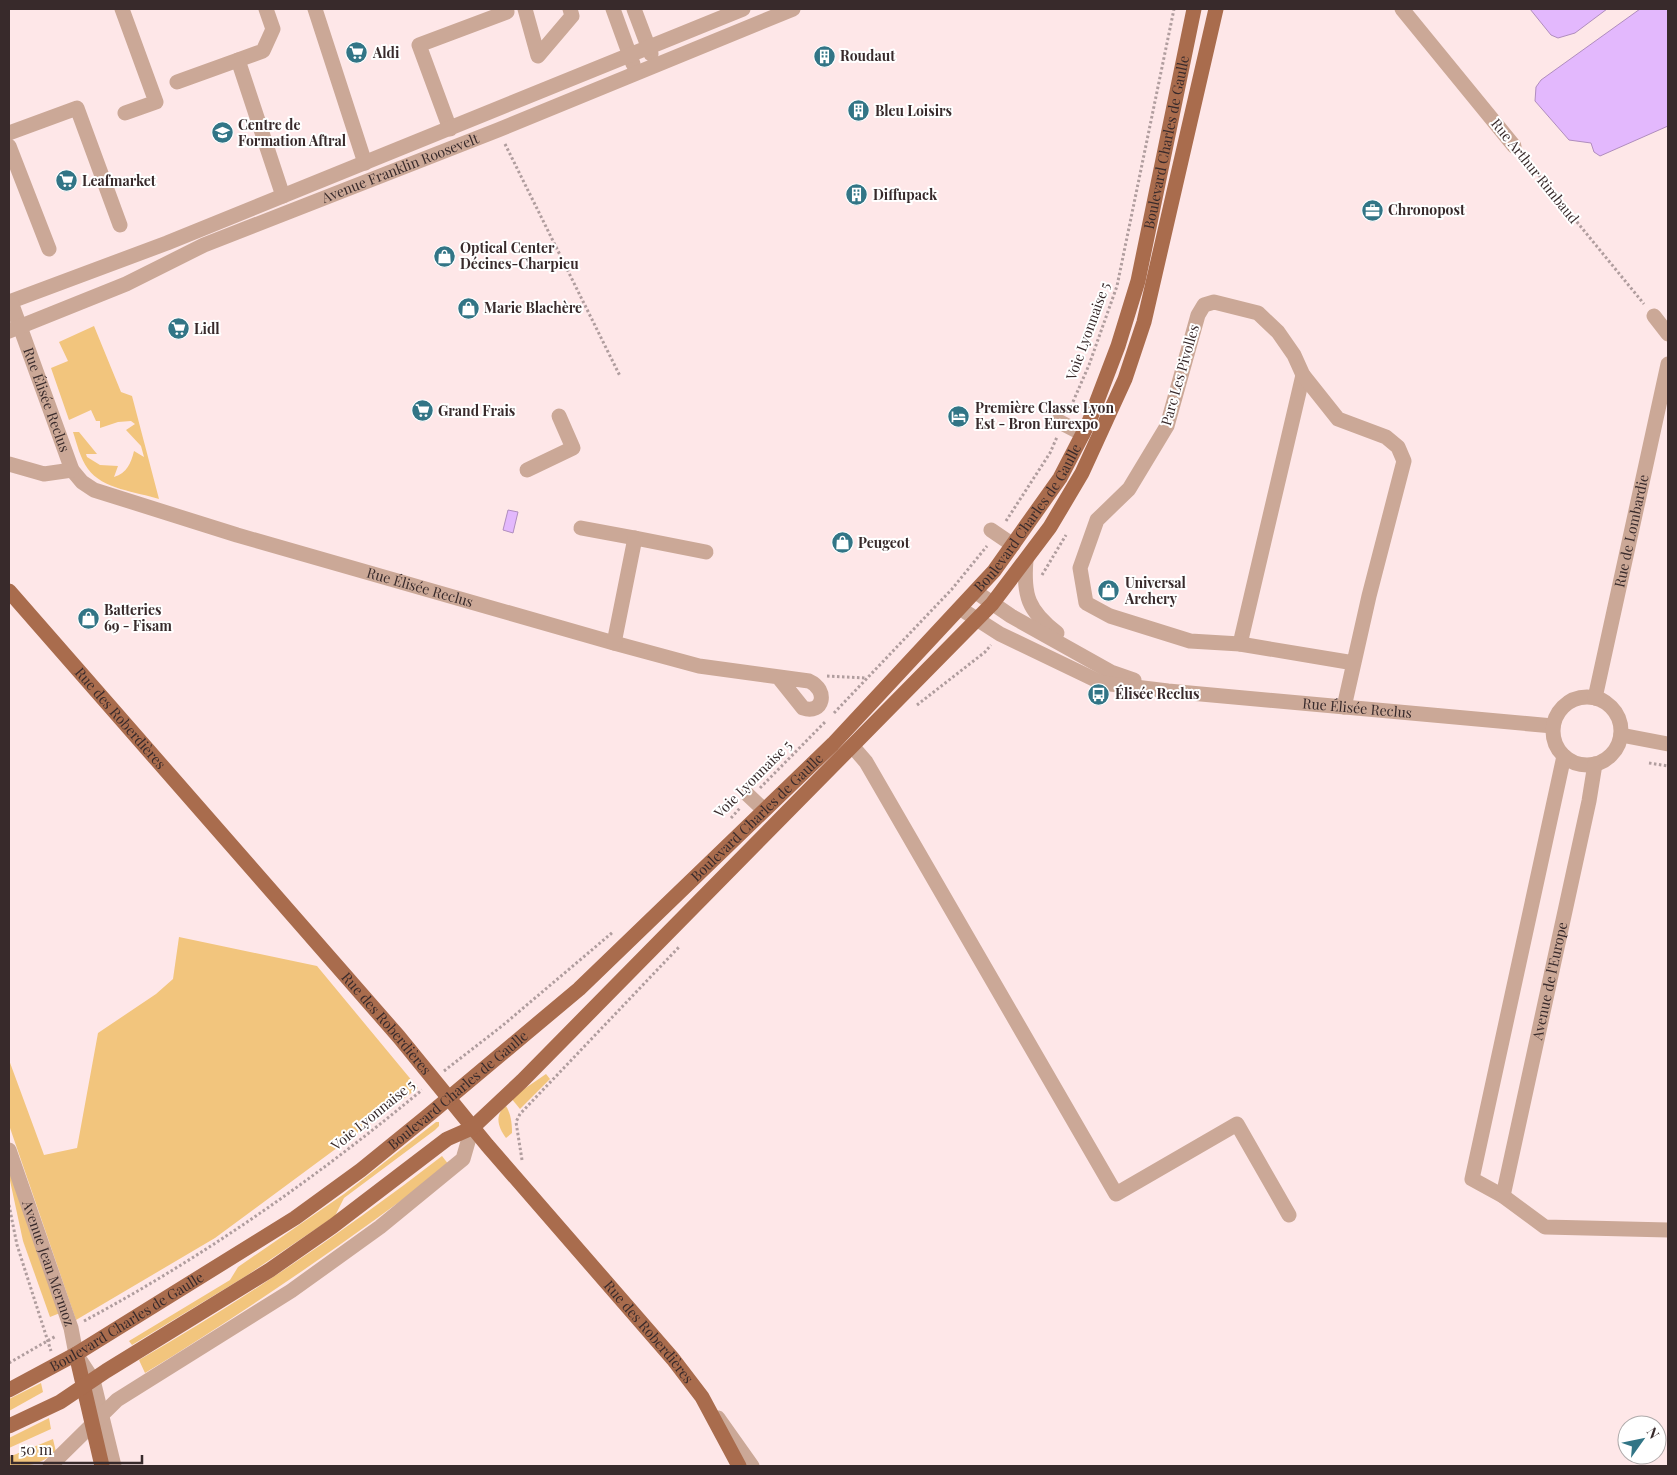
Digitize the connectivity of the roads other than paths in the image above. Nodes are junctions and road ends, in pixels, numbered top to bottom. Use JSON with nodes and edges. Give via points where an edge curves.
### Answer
{"nodes":[{"id":1,"x":122,"y":9,"type":"edge"},
{"id":2,"x":266,"y":9,"type":"edge"},
{"id":3,"x":315,"y":9,"type":"edge"},
{"id":4,"x":525,"y":9,"type":"edge"},
{"id":5,"x":570,"y":9,"type":"edge"},
{"id":6,"x":613,"y":9,"type":"edge"},
{"id":7,"x":634,"y":9,"type":"edge"},
{"id":8,"x":742,"y":9,"type":"edge"},
{"id":9,"x":793,"y":9,"type":"edge"},
{"id":10,"x":1194,"y":9,"type":"edge"},
{"id":11,"x":1216,"y":9,"type":"edge"},
{"id":12,"x":1402,"y":9,"type":"edge"},
{"id":13,"x":507,"y":12,"type":"dead end"},
{"id":14,"x":648,"y":46,"type":"junction"},
{"id":15,"x":630,"y":54,"type":"junction"},
{"id":16,"x":238,"y":60,"type":"junction"},
{"id":17,"x":655,"y":66,"type":"junction"},
{"id":18,"x":637,"y":73,"type":"junction"},
{"id":19,"x":177,"y":82,"type":"dead end"},
{"id":20,"x":125,"y":113,"type":"dead end"},
{"id":21,"x":450,"y":129,"type":"junction"},
{"id":22,"x":9,"y":133,"type":"edge"},
{"id":23,"x":9,"y":146,"type":"edge"},
{"id":24,"x":1514,"y":146,"type":"road end"},
{"id":25,"x":365,"y":163,"type":"junction"},
{"id":26,"x":289,"y":193,"type":"junction"},
{"id":27,"x":269,"y":219,"type":"junction"},
{"id":28,"x":120,"y":225,"type":"dead end"},
{"id":29,"x":49,"y":249,"type":"dead end"},
{"id":30,"x":10,"y":302,"type":"edge"},
{"id":31,"x":1654,"y":316,"type":"road end"},
{"id":32,"x":14,"y":329,"type":"edge"},
{"id":33,"x":1668,"y":334,"type":"edge"},
{"id":34,"x":1668,"y":364,"type":"edge"},
{"id":35,"x":1302,"y":376,"type":"junction"},
{"id":36,"x":559,"y":416,"type":"dead end"},
{"id":37,"x":1061,"y":423,"type":"road end"},
{"id":38,"x":1083,"y":434,"type":"junction"},
{"id":39,"x":11,"y":464,"type":"edge"},
{"id":40,"x":72,"y":470,"type":"junction"},
{"id":41,"x":527,"y":470,"type":"dead end"},
{"id":42,"x":581,"y":528,"type":"dead end"},
{"id":43,"x":994,"y":532,"type":"road end"},
{"id":44,"x":635,"y":538,"type":"junction"},
{"id":45,"x":1013,"y":545,"type":"junction"},
{"id":46,"x":706,"y":552,"type":"dead end"},
{"id":47,"x":1026,"y":560,"type":"junction"},
{"id":48,"x":9,"y":591,"type":"edge"},
{"id":49,"x":976,"y":592,"type":"junction"},
{"id":50,"x":992,"y":604,"type":"junction"},
{"id":51,"x":960,"y":609,"type":"junction"},
{"id":52,"x":977,"y":621,"type":"junction"},
{"id":53,"x":614,"y":644,"type":"junction"},
{"id":54,"x":1240,"y":644,"type":"junction"},
{"id":55,"x":1354,"y":663,"type":"junction"},
{"id":56,"x":1111,"y":672,"type":"junction"},
{"id":57,"x":779,"y":678,"type":"junction"},
{"id":58,"x":1162,"y":690,"type":"junction"},
{"id":59,"x":1595,"y":698,"type":"junction"},
{"id":60,"x":1344,"y":707,"type":"junction"},
{"id":61,"x":1553,"y":726,"type":"junction"},
{"id":62,"x":1621,"y":736,"type":"junction"},
{"id":63,"x":1668,"y":744,"type":"edge"},
{"id":64,"x":853,"y":747,"type":"junction"},
{"id":65,"x":1564,"y":756,"type":"junction"},
{"id":66,"x":1595,"y":764,"type":"junction"},
{"id":67,"x":749,"y":796,"type":"road end"},
{"id":68,"x":764,"y":810,"type":"junction"},
{"id":69,"x":447,"y":1099,"type":"junction"},
{"id":70,"x":472,"y":1128,"type":"junction"},
{"id":71,"x":9,"y":1150,"type":"edge"},
{"id":72,"x":1503,"y":1196,"type":"junction"},
{"id":73,"x":1289,"y":1216,"type":"dead end"},
{"id":74,"x":1668,"y":1230,"type":"edge"},
{"id":75,"x":76,"y":1354,"type":"junction"},
{"id":76,"x":88,"y":1383,"type":"junction"},
{"id":77,"x":9,"y":1390,"type":"edge"},
{"id":78,"x":702,"y":1397,"type":"junction"},
{"id":79,"x":96,"y":1421,"type":"junction"},
{"id":80,"x":9,"y":1426,"type":"edge"},
{"id":81,"x":50,"y":1466,"type":"edge"},
{"id":82,"x":102,"y":1466,"type":"edge"},
{"id":83,"x":114,"y":1466,"type":"edge"},
{"id":84,"x":739,"y":1466,"type":"edge"},
{"id":85,"x":752,"y":1466,"type":"edge"}],
"edges":[{"from":1,"to":20,"type":"street","via":[[156,102]]},
{"from":2,"to":16,"type":"street","via":[[273,29],[263,50]]},
{"from":3,"to":25,"type":"street"},
{"from":4,"to":5,"type":"street","via":[[538,56],[572,16]]},
{"from":6,"to":15,"type":"street"},
{"from":7,"to":14,"type":"street"},
{"from":8,"to":14,"type":"street","name":"Avenue Franklin Roosevelt"},
{"from":9,"to":17,"type":"street","name":"Avenue Franklin Roosevelt"},
{"from":10,"to":38,"type":"main road","name":"Boulevard Charles de Gaulle","via":[[1138,281],[1118,346]]},
{"from":11,"to":47,"type":"main road","name":"Boulevard Charles de Gaulle","via":[[1144,322],[1125,379],[1082,473]]},
{"from":12,"to":24,"type":"street","name":"Rue Arthur Rimbaud"},
{"from":13,"to":21,"type":"street","via":[[419,45]]},
{"from":14,"to":15,"type":"street","name":"Avenue Franklin Roosevelt"},
{"from":14,"to":17,"type":"street"},
{"from":15,"to":18,"type":"street"},
{"from":15,"to":21,"type":"street","name":"Avenue Franklin Roosevelt"},
{"from":16,"to":19,"type":"street"},
{"from":16,"to":26,"type":"street"},
{"from":17,"to":18,"type":"street","name":"Avenue Franklin Roosevelt"},
{"from":18,"to":27,"type":"street","name":"Avenue Franklin Roosevelt"},
{"from":21,"to":25,"type":"street","name":"Avenue Franklin Roosevelt"},
{"from":22,"to":28,"type":"street","via":[[77,108]]},
{"from":23,"to":29,"type":"street"},
{"from":25,"to":26,"type":"street","name":"Avenue Franklin Roosevelt"},
{"from":26,"to":27,"type":"street","via":[[288,201],[269,210]]},
{"from":26,"to":30,"type":"street","name":"Avenue Franklin Roosevelt"},
{"from":27,"to":32,"type":"street","name":"Avenue Franklin Roosevelt","via":[[204,245],[126,284]]},
{"from":30,"to":32,"type":"street","name":"Rue Élisée Reclus"},
{"from":31,"to":33,"type":"street"},
{"from":32,"to":40,"type":"street","name":"Rue Élisée Reclus"},
{"from":34,"to":59,"type":"street","name":"Rue de Lombardie"},
{"from":35,"to":54,"type":"street"},
{"from":35,"to":54,"type":"street","name":"Parc Les Pivolles","via":[[1278,332],[1258,313],[1214,302],[1204,306],[1198,315],[1167,426],[1130,489],[1097,520],[1080,568],[1086,603],[1099,612],[1190,642]]},
{"from":35,"to":55,"type":"street","name":"Parc Les Pivolles","via":[[1338,419],[1386,437],[1398,447],[1404,461]]},
{"from":36,"to":41,"type":"street","via":[[573,448]]},
{"from":37,"to":38,"type":"street"},
{"from":38,"to":45,"type":"main road","name":"Boulevard Charles de Gaulle","via":[[1060,478]]},
{"from":39,"to":40,"type":"street","name":"Rue Élisée Reclus","via":[[44,474]]},
{"from":40,"to":53,"type":"street","name":"Rue Élisée Reclus","via":[[94,490]]},
{"from":42,"to":44,"type":"street"},
{"from":43,"to":45,"type":"street"},
{"from":44,"to":46,"type":"street"},
{"from":44,"to":53,"type":"street"},
{"from":45,"to":49,"type":"main road","name":"Boulevard Charles de Gaulle"},
{"from":47,"to":50,"type":"main road","name":"Boulevard Charles de Gaulle"},
{"from":47,"to":56,"type":"street","name":"Rue Élisée Reclus","via":[[1024,579],[1027,599],[1033,610],[1044,623]]},
{"from":48,"to":69,"type":"main road","name":"Rue des Roberdières","via":[[399,1037]]},
{"from":49,"to":50,"type":"street","name":"Rue Élisée Reclus"},
{"from":49,"to":51,"type":"main road","name":"Boulevard Charles de Gaulle"},
{"from":50,"to":52,"type":"main road","name":"Boulevard Charles de Gaulle"},
{"from":50,"to":56,"type":"street","name":"Rue Élisée Reclus"},
{"from":51,"to":52,"type":"street","name":"Rue Élisée Reclus"},
{"from":51,"to":68,"type":"main road","name":"Boulevard Charles de Gaulle","via":[[833,744]]},
{"from":52,"to":58,"type":"street","name":"Rue Élisée Reclus","via":[[1102,682]]},
{"from":52,"to":64,"type":"main road","name":"Boulevard Charles de Gaulle"},
{"from":53,"to":57,"type":"street","name":"Rue Élisée Reclus","via":[[699,666]]},
{"from":54,"to":55,"type":"street","name":"Parc Les Pivolles"},
{"from":55,"to":60,"type":"street","name":"Parc Les Pivolles"},
{"from":56,"to":58,"type":"street","name":"Rue Élisée Reclus"},
{"from":57,"to":57,"type":"street","name":"Rue Élisée Reclus","via":[[809,682],[820,689],[821,702],[809,710],[798,703]]},
{"from":58,"to":60,"type":"street","name":"Rue Élisée Reclus"},
{"from":59,"to":61,"type":"street","via":[[1573,700],[1557,715]]},
{"from":59,"to":62,"type":"street","via":[[1612,708],[1618,716]]},
{"from":60,"to":61,"type":"street","name":"Rue Élisée Reclus"},
{"from":61,"to":65,"type":"street","via":[[1557,748]]},
{"from":62,"to":63,"type":"street"},
{"from":62,"to":66,"type":"street","via":[[1612,754]]},
{"from":64,"to":70,"type":"main road","name":"Boulevard Charles de Gaulle","via":[[522,1082]]},
{"from":64,"to":73,"type":"street","via":[[866,762],[1116,1194],[1237,1124]]},
{"from":65,"to":66,"type":"street","via":[[1573,762]]},
{"from":65,"to":72,"type":"street","via":[[1472,1179]]},
{"from":66,"to":72,"type":"street","name":"Avenue de l'Europe"},
{"from":67,"to":68,"type":"street"},
{"from":68,"to":69,"type":"main road","name":"Boulevard Charles de Gaulle","via":[[579,990]]},
{"from":69,"to":70,"type":"main road","name":"Rue des Roberdières"},
{"from":69,"to":75,"type":"main road","name":"Boulevard Charles de Gaulle","via":[[361,1170],[295,1218]]},
{"from":70,"to":76,"type":"main road","name":"Boulevard Charles de Gaulle","via":[[447,1139],[334,1226],[270,1270]]},
{"from":70,"to":78,"type":"main road","name":"Rue des Roberdières","via":[[609,1283]]},
{"from":70,"to":79,"type":"street","via":[[463,1159],[380,1227],[291,1291],[117,1400]]},
{"from":71,"to":75,"type":"street","name":"Avenue Jean Mermoz","via":[[71,1328]]},
{"from":72,"to":74,"type":"street","via":[[1544,1227]]},
{"from":75,"to":76,"type":"main road","name":"Avenue Jean Mermoz"},
{"from":75,"to":77,"type":"main road","name":"Boulevard Charles de Gaulle"},
{"from":76,"to":79,"type":"main road","name":"Avenue Jean Mermoz"},
{"from":76,"to":80,"type":"main road","name":"Boulevard Charles de Gaulle","via":[[31,1417]]},
{"from":78,"to":84,"type":"main road"},
{"from":78,"to":85,"type":"street","name":"Rue des Roberdières"},
{"from":79,"to":81,"type":"street"},
{"from":79,"to":82,"type":"main road","name":"Avenue Jean Mermoz"},
{"from":79,"to":83,"type":"street","name":"Avenue Jean Mermoz"}]}
